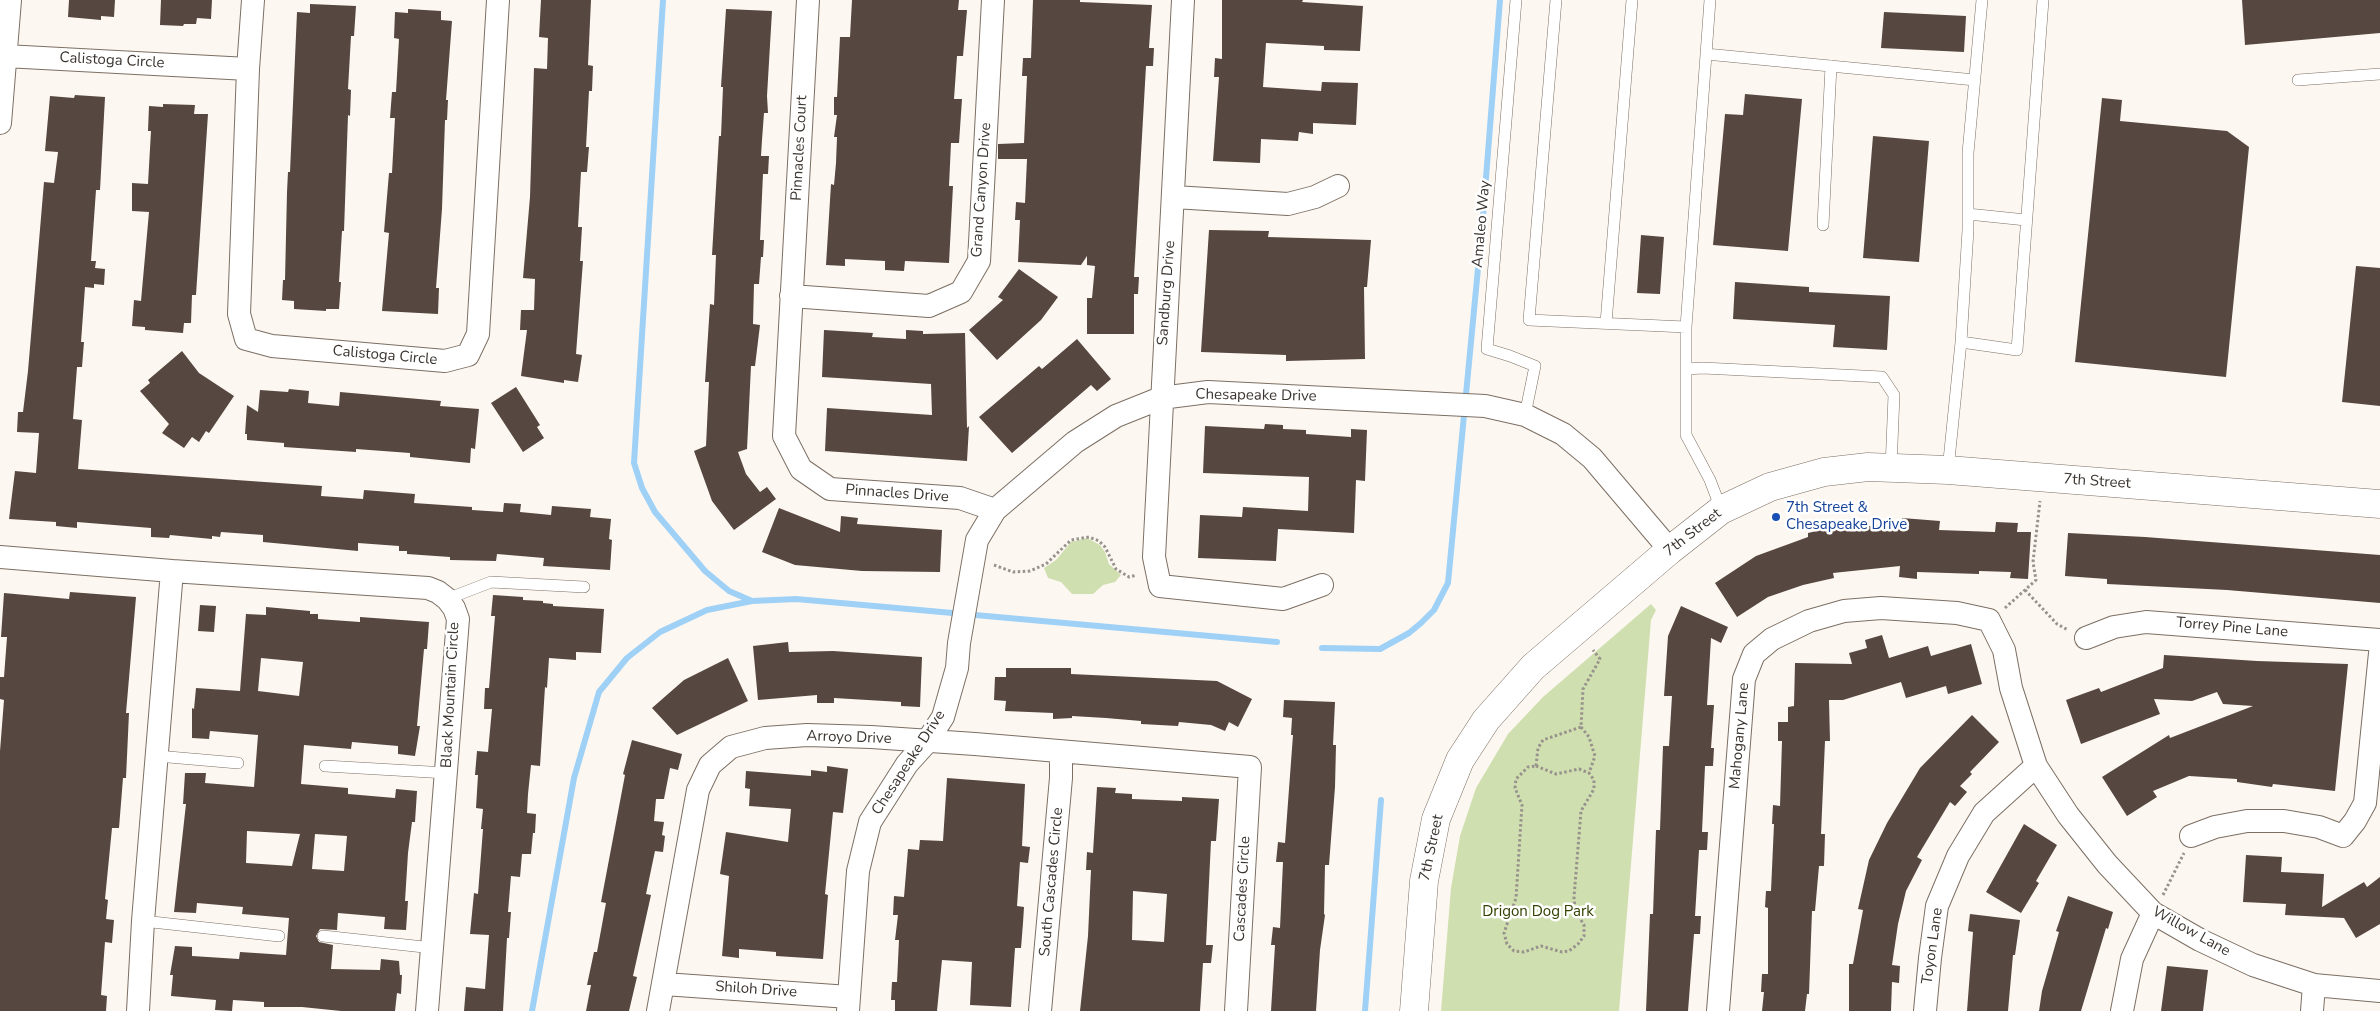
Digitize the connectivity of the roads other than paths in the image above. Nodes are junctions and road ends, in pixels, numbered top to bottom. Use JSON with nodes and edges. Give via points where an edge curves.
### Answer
{"nodes":[{"id":1,"x":10,"y":0,"type":"edge"},
{"id":2,"x":253,"y":0,"type":"edge"},
{"id":3,"x":498,"y":0,"type":"edge"},
{"id":4,"x":808,"y":0,"type":"edge"},
{"id":5,"x":993,"y":0,"type":"edge"},
{"id":6,"x":1183,"y":0,"type":"edge"},
{"id":7,"x":1516,"y":0,"type":"edge"},
{"id":8,"x":1556,"y":0,"type":"edge"},
{"id":9,"x":1632,"y":0,"type":"edge"},
{"id":10,"x":1710,"y":0,"type":"edge"},
{"id":11,"x":1982,"y":0,"type":"edge"},
{"id":12,"x":2043,"y":0,"type":"edge"},
{"id":13,"x":1706,"y":54,"type":"junction"},
{"id":14,"x":5,"y":56,"type":"junction"},
{"id":15,"x":1831,"y":66,"type":"junction"},
{"id":16,"x":248,"y":68,"type":"junction"},
{"id":17,"x":2380,"y":74,"type":"edge"},
{"id":18,"x":1975,"y":80,"type":"junction"},
{"id":19,"x":2298,"y":80,"type":"dead end"},
{"id":20,"x":0,"y":123,"type":"edge"},
{"id":21,"x":1338,"y":186,"type":"dead end"},
{"id":22,"x":1174,"y":197,"type":"junction"},
{"id":23,"x":1968,"y":214,"type":"junction"},
{"id":24,"x":2026,"y":220,"type":"junction"},
{"id":25,"x":1822,"y":225,"type":"dead end"},
{"id":26,"x":791,"y":296,"type":"junction"},
{"id":27,"x":1606,"y":323,"type":"junction"},
{"id":28,"x":1686,"y":327,"type":"junction"},
{"id":29,"x":1961,"y":342,"type":"junction"},
{"id":30,"x":1686,"y":369,"type":"junction"},
{"id":31,"x":1161,"y":398,"type":"junction"},
{"id":32,"x":1525,"y":415,"type":"junction"},
{"id":33,"x":1891,"y":468,"type":"junction"},
{"id":34,"x":1948,"y":470,"type":"junction"},
{"id":35,"x":2380,"y":504,"type":"edge"},
{"id":36,"x":995,"y":510,"type":"junction"},
{"id":37,"x":1721,"y":510,"type":"junction"},
{"id":38,"x":1670,"y":550,"type":"junction"},
{"id":39,"x":0,"y":557,"type":"edge"},
{"id":40,"x":172,"y":572,"type":"junction"},
{"id":41,"x":1322,"y":585,"type":"dead end"},
{"id":42,"x":584,"y":587,"type":"dead end"},
{"id":43,"x":447,"y":599,"type":"junction"},
{"id":44,"x":2086,"y":638,"type":"road end"},
{"id":45,"x":2380,"y":640,"type":"edge"},
{"id":46,"x":2380,"y":653,"type":"edge"},
{"id":47,"x":926,"y":743,"type":"junction"},
{"id":48,"x":1061,"y":753,"type":"junction"},
{"id":49,"x":157,"y":756,"type":"junction"},
{"id":50,"x":238,"y":763,"type":"dead end"},
{"id":51,"x":325,"y":766,"type":"dead end"},
{"id":52,"x":2036,"y":766,"type":"junction"},
{"id":53,"x":1250,"y":767,"type":"joint"},
{"id":54,"x":447,"y":773,"type":"junction"},
{"id":55,"x":2191,"y":836,"type":"road end"},
{"id":56,"x":2153,"y":913,"type":"junction"},
{"id":57,"x":143,"y":921,"type":"junction"},
{"id":58,"x":279,"y":936,"type":"dead end"},
{"id":59,"x":323,"y":936,"type":"dead end"},
{"id":60,"x":433,"y":948,"type":"junction"},
{"id":61,"x":664,"y":984,"type":"junction"},
{"id":62,"x":2314,"y":985,"type":"junction"},
{"id":63,"x":2380,"y":991,"type":"edge"},
{"id":64,"x":848,"y":1004,"type":"edge"},
{"id":65,"x":138,"y":1011,"type":"edge"},
{"id":66,"x":427,"y":1011,"type":"edge"},
{"id":67,"x":658,"y":1011,"type":"edge"},
{"id":68,"x":1040,"y":1011,"type":"edge"},
{"id":69,"x":1236,"y":1011,"type":"edge"},
{"id":70,"x":1414,"y":1011,"type":"edge"},
{"id":71,"x":1718,"y":1011,"type":"edge"},
{"id":72,"x":1925,"y":1011,"type":"edge"},
{"id":73,"x":2122,"y":1011,"type":"edge"},
{"id":74,"x":2312,"y":1011,"type":"edge"}],
"edges":[{"from":1,"to":14,"type":"street"},
{"from":2,"to":16,"type":"street","name":"Calistoga Circle"},
{"from":3,"to":16,"type":"street","name":"Calistoga Circle","via":[[478,334],[468,355],[445,361],[272,346],[246,338],[239,314]]},
{"from":4,"to":26,"type":"street","name":"Pinnacles Court"},
{"from":5,"to":26,"type":"street","name":"Grand Canyon Drive","via":[[979,261],[961,292],[929,306]]},
{"from":6,"to":22,"type":"street","name":"Sandburg Drive"},
{"from":7,"to":32,"type":"lane","name":"Amaleo Way","via":[[1486,350],[1535,366]]},
{"from":8,"to":27,"type":"lane","via":[[1529,320]]},
{"from":9,"to":27,"type":"lane"},
{"from":10,"to":13,"type":"lane"},
{"from":11,"to":18,"type":"lane"},
{"from":12,"to":24,"type":"lane"},
{"from":13,"to":15,"type":"lane"},
{"from":13,"to":28,"type":"lane"},
{"from":14,"to":16,"type":"street","name":"Calistoga Circle"},
{"from":14,"to":20,"type":"street"},
{"from":15,"to":18,"type":"lane"},
{"from":15,"to":25,"type":"lane"},
{"from":17,"to":19,"type":"lane"},
{"from":18,"to":23,"type":"lane","via":[[1968,153]]},
{"from":21,"to":22,"type":"street","via":[[1315,198],[1288,204]]},
{"from":22,"to":31,"type":"street","name":"Sandburg Drive"},
{"from":23,"to":24,"type":"lane"},
{"from":23,"to":29,"type":"lane"},
{"from":24,"to":29,"type":"lane","via":[[2017,350]]},
{"from":26,"to":36,"type":"street","name":"Pinnacles Drive","via":[[784,436],[801,469],[830,489],[960,498]]},
{"from":27,"to":28,"type":"lane"},
{"from":28,"to":30,"type":"lane"},
{"from":29,"to":34,"type":"lane"},
{"from":30,"to":33,"type":"lane","via":[[1882,377],[1894,395]]},
{"from":30,"to":37,"type":"lane","via":[[1686,435],[1710,480]]},
{"from":31,"to":32,"type":"street","name":"Chesapeake Drive","via":[[1208,392],[1485,406]]},
{"from":31,"to":36,"type":"street","name":"Chesapeake Drive","via":[[1116,416],[1075,442]]},
{"from":31,"to":41,"type":"street","name":"Sandburg Drive","via":[[1154,557],[1158,578],[1283,599]]},
{"from":32,"to":38,"type":"street","name":"Chesapeake Drive","via":[[1563,434],[1592,458]]},
{"from":33,"to":34,"type":"street","name":"7th Street"},
{"from":33,"to":37,"type":"street","name":"7th Street","via":[[1824,472],[1770,487]]},
{"from":34,"to":35,"type":"street","name":"7th Street"},
{"from":36,"to":47,"type":"street","name":"Chesapeake Drive","via":[[977,540],[957,668],[943,717]]},
{"from":37,"to":38,"type":"street","name":"7th Street"},
{"from":38,"to":70,"type":"street","name":"7th Street","via":[[1533,667],[1486,720],[1460,760],[1436,819],[1424,881]]},
{"from":39,"to":40,"type":"street"},
{"from":40,"to":43,"type":"street","via":[[428,588]]},
{"from":40,"to":49,"type":"street"},
{"from":42,"to":43,"type":"lane","via":[[491,582]]},
{"from":43,"to":54,"type":"street","name":"Black Mountain Circle","via":[[458,620]]},
{"from":44,"to":45,"type":"street","name":"Torrey Pine Lane","via":[[2114,627],[2146,622]]},
{"from":46,"to":55,"type":"street","via":[[2365,802],[2343,836],[2319,827],[2284,821],[2247,821]]},
{"from":47,"to":48,"type":"street","name":"Arroyo Drive","via":[[975,744]]},
{"from":47,"to":61,"type":"street","name":"Arroyo Drive","via":[[807,735],[765,738],[731,747],[710,765],[698,790]]},
{"from":47,"to":64,"type":"street","name":"Chesapeake Drive","via":[[907,764],[870,822],[858,871]]},
{"from":48,"to":53,"type":"street","name":"Arroyo Drive"},
{"from":48,"to":68,"type":"street","name":"South Cascades Circle","via":[[1062,778]]},
{"from":49,"to":50,"type":"lane"},
{"from":49,"to":57,"type":"street"},
{"from":51,"to":54,"type":"lane"},
{"from":52,"to":56,"type":"street","name":"Willow Lane","via":[[2068,815]]},
{"from":52,"to":71,"type":"street","name":"Mahogany Lane","via":[[2011,688],[2004,650],[1989,620],[1881,608],[1844,611],[1808,621],[1772,638],[1754,654],[1744,680]]},
{"from":52,"to":72,"type":"street","name":"Toyon Lane","via":[[1984,813],[1958,856],[1937,906]]},
{"from":53,"to":69,"type":"street","name":"Cascades Circle"},
{"from":54,"to":60,"type":"street","name":"Black Mountain Circle"},
{"from":56,"to":62,"type":"street","name":"Willow Lane","via":[[2200,940],[2253,964]]},
{"from":56,"to":73,"type":"street","via":[[2132,959]]},
{"from":57,"to":58,"type":"lane"},
{"from":57,"to":65,"type":"street"},
{"from":59,"to":60,"type":"lane"},
{"from":60,"to":66,"type":"street","name":"Black Mountain Circle"},
{"from":61,"to":64,"type":"street","name":"Shiloh Drive"},
{"from":61,"to":67,"type":"street","name":"Arroyo Drive"},
{"from":62,"to":63,"type":"street","name":"Willow Lane"},
{"from":62,"to":74,"type":"street"}]}
